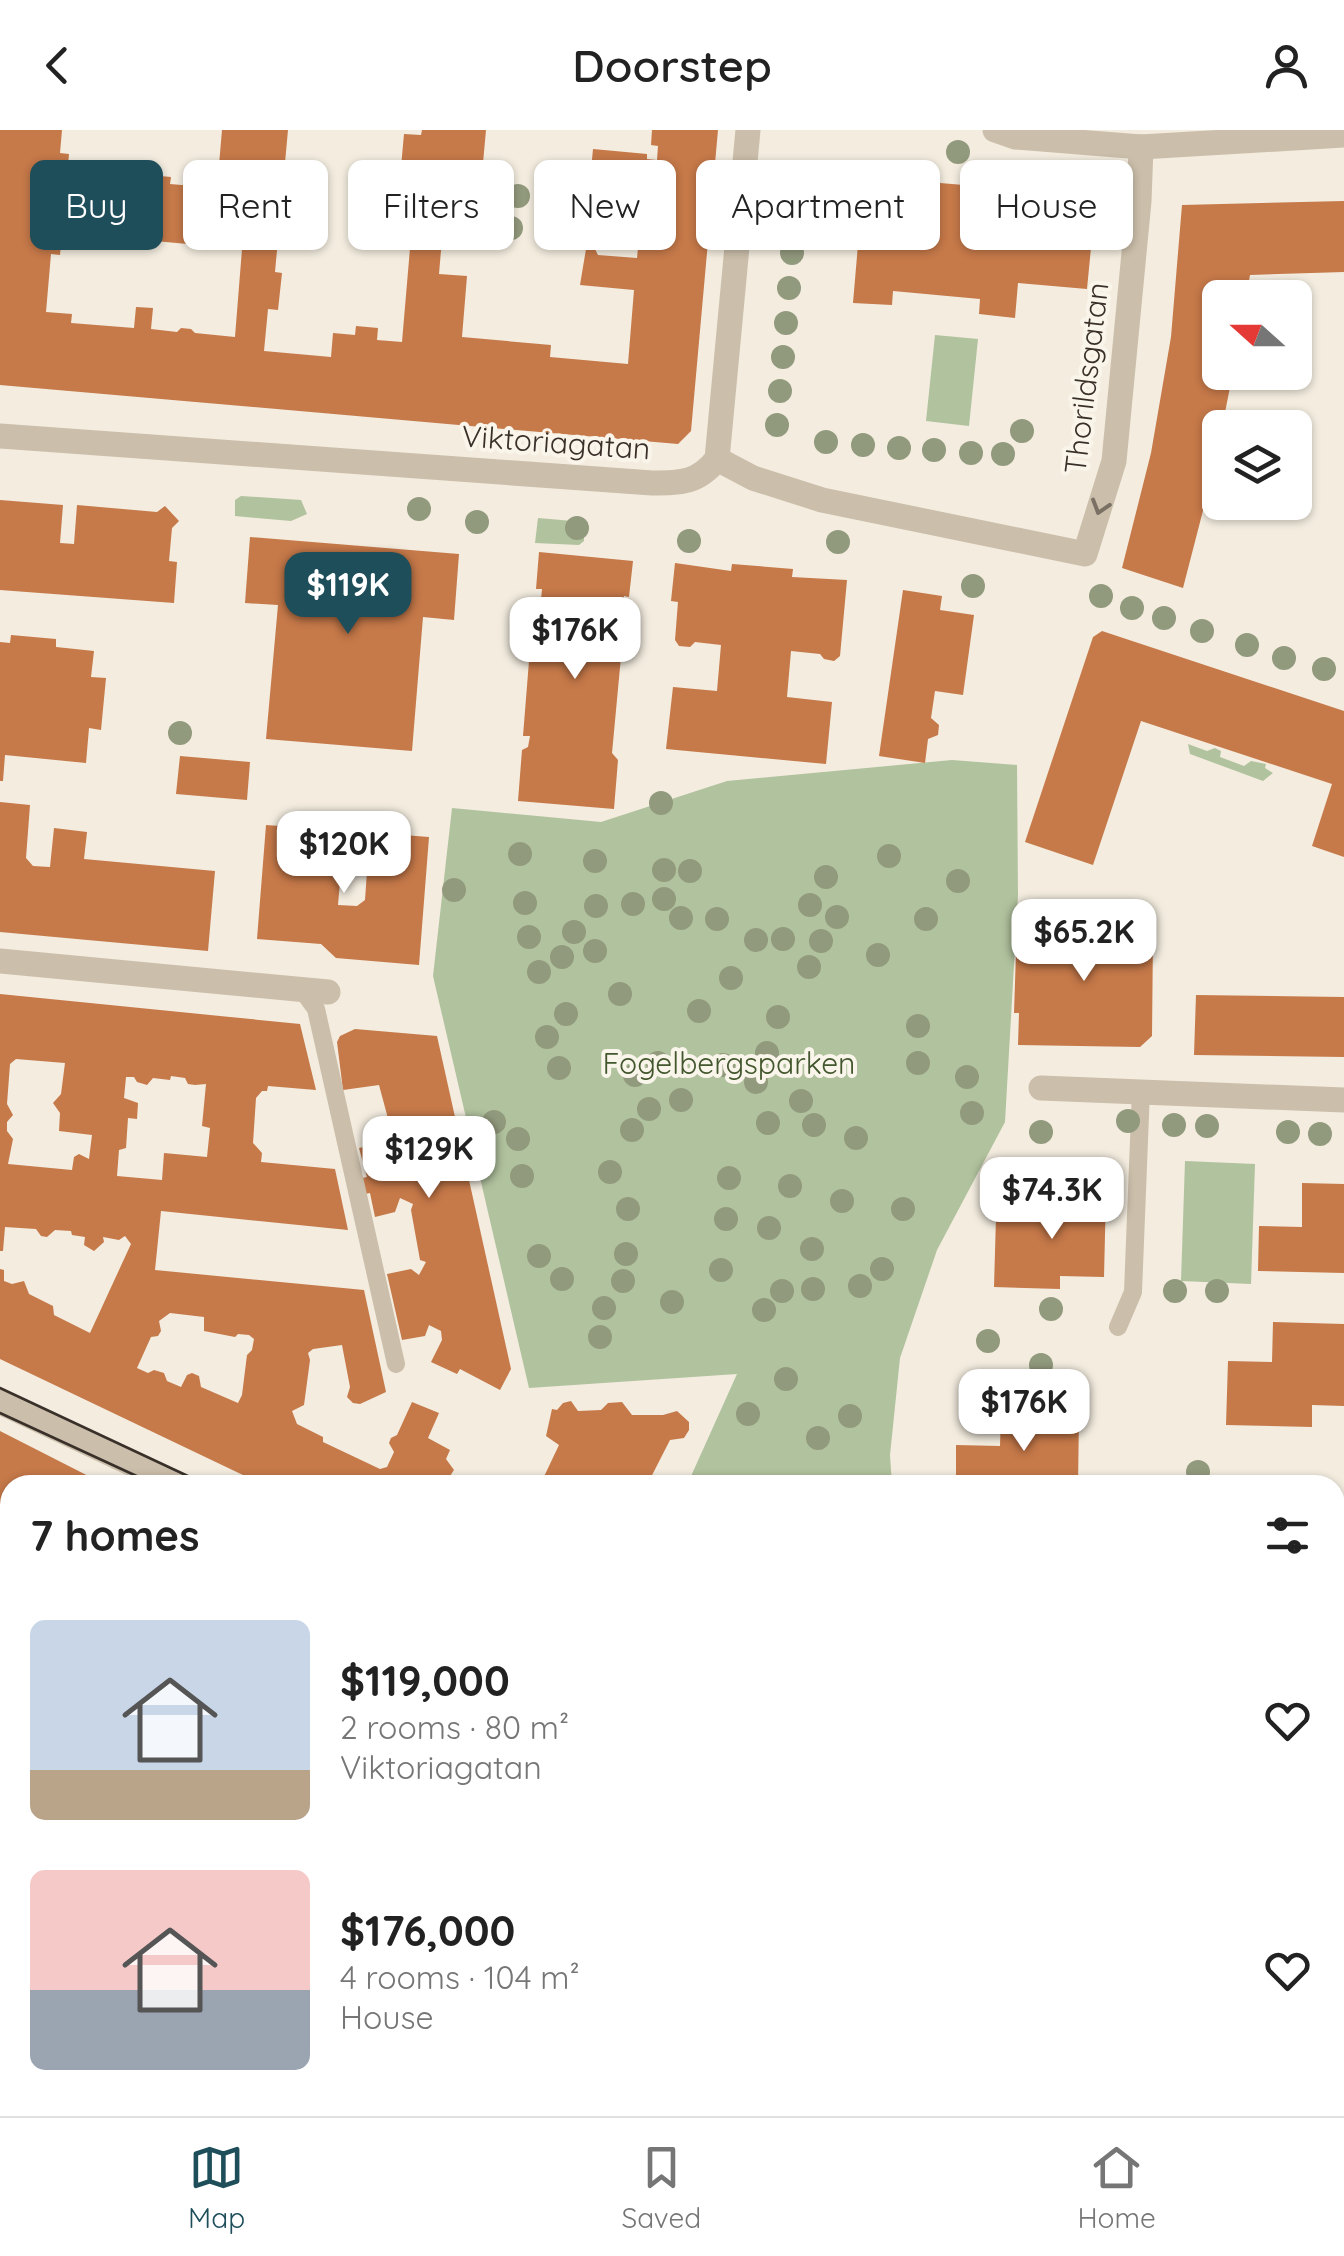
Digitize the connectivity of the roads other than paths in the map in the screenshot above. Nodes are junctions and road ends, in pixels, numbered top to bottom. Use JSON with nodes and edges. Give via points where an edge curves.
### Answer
{"nodes":[{"id":1,"x":748,"y":130,"type":"edge"},
{"id":2,"x":995,"y":130,"type":"edge"},
{"id":3,"x":1344,"y":135,"type":"edge"},
{"id":4,"x":1141,"y":147,"type":"junction"},
{"id":5,"x":0,"y":436,"type":"edge"},
{"id":6,"x":717,"y":459,"type":"junction"},
{"id":7,"x":0,"y":962,"type":"edge"},
{"id":8,"x":315,"y":992,"type":"joint"},
{"id":9,"x":1040,"y":1088,"type":"dead end"},
{"id":10,"x":1141,"y":1090,"type":"junction"},
{"id":11,"x":1344,"y":1100,"type":"edge"},
{"id":12,"x":1118,"y":1327,"type":"dead end"},
{"id":13,"x":396,"y":1364,"type":"dead end"},
{"id":14,"x":0,"y":1402,"type":"edge"},
{"id":15,"x":156,"y":1475,"type":"edge"}],
"edges":[{"from":1,"to":6,"type":"street"},
{"from":2,"to":4,"type":"street"},
{"from":3,"to":4,"type":"street"},
{"from":4,"to":6,"type":"street","name":"Thorildsgatan","one_way":true,"via":[[1114,461],[1086,554],[822,500]]},
{"from":5,"to":6,"type":"street","name":"Viktoriagatan","via":[[652,482],[696,479]]},
{"from":7,"to":8,"type":"street"},
{"from":8,"to":13,"type":"lane"},
{"from":9,"to":10,"type":"street"},
{"from":10,"to":11,"type":"street"},
{"from":10,"to":12,"type":"lane","via":[[1133,1292]]},
{"from":14,"to":15,"type":"street"}]}
